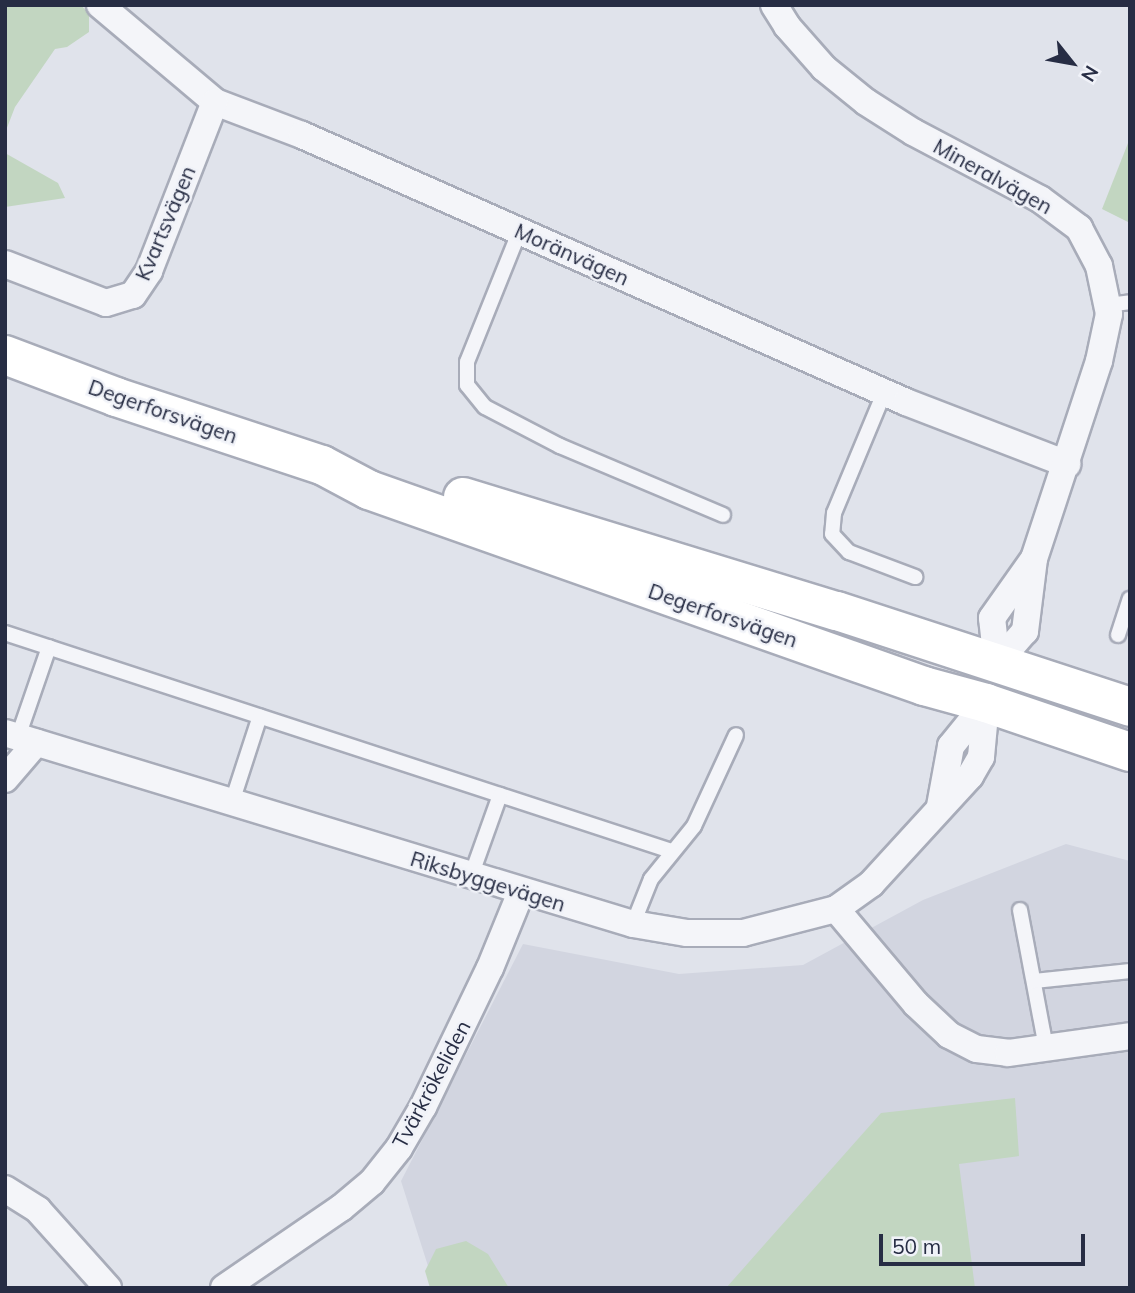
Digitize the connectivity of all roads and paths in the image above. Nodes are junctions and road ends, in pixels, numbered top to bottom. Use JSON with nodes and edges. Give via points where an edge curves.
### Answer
{"nodes":[{"id":1,"x":100,"y":5,"type":"edge"},
{"id":2,"x":774,"y":5,"type":"edge"},
{"id":3,"x":215,"y":102,"type":"junction"},
{"id":4,"x":520,"y":230,"type":"junction"},
{"id":5,"x":5,"y":264,"type":"edge"},
{"id":6,"x":1119,"y":304,"type":"edge"},
{"id":7,"x":5,"y":355,"type":"edge"},
{"id":8,"x":884,"y":393,"type":"junction"},
{"id":9,"x":1067,"y":464,"type":"junction"},
{"id":10,"x":322,"y":465,"type":"junction"},
{"id":11,"x":723,"y":515,"type":"dead end"},
{"id":12,"x":915,"y":577,"type":"dead end"},
{"id":13,"x":1130,"y":599,"type":"edge"},
{"id":14,"x":5,"y":633,"type":"edge"},
{"id":15,"x":1118,"y":635,"type":"dead end"},
{"id":16,"x":49,"y":647,"type":"junction"},
{"id":17,"x":997,"y":663,"type":"junction"},
{"id":18,"x":986,"y":703,"type":"junction"},
{"id":19,"x":1130,"y":707,"type":"edge"},
{"id":20,"x":260,"y":716,"type":"junction"},
{"id":21,"x":736,"y":735,"type":"dead end"},
{"id":22,"x":20,"y":738,"type":"edge"},
{"id":23,"x":1130,"y":752,"type":"edge"},
{"id":24,"x":5,"y":779,"type":"edge"},
{"id":25,"x":500,"y":795,"type":"junction"},
{"id":26,"x":233,"y":802,"type":"junction"},
{"id":27,"x":671,"y":851,"type":"junction"},
{"id":28,"x":471,"y":876,"type":"junction"},
{"id":29,"x":522,"y":892,"type":"junction"},
{"id":30,"x":836,"y":909,"type":"junction"},
{"id":31,"x":1020,"y":910,"type":"dead end"},
{"id":32,"x":634,"y":924,"type":"junction"},
{"id":33,"x":1130,"y":971,"type":"edge"},
{"id":34,"x":1034,"y":981,"type":"junction"},
{"id":35,"x":1130,"y":1036,"type":"edge"},
{"id":36,"x":1046,"y":1047,"type":"junction"},
{"id":37,"x":5,"y":1189,"type":"edge"},
{"id":38,"x":108,"y":1288,"type":"edge"},
{"id":39,"x":224,"y":1288,"type":"edge"}],
"edges":[{"from":1,"to":3,"type":"street","name":"Moränvägen"},
{"from":2,"to":6,"type":"street","name":"Mineralvägen","via":[[824,68],[866,102],[1040,199],[1079,228]]},
{"from":3,"to":4,"type":"street","name":"Moränvägen"},
{"from":3,"to":5,"type":"street","name":"Kvartsvägen","via":[[149,271],[133,295],[106,303]]},
{"from":4,"to":8,"type":"street","name":"Moränvägen"},
{"from":4,"to":11,"type":"lane","via":[[467,362],[467,385],[485,407],[560,446]]},
{"from":6,"to":9,"type":"street","name":"Mineralvägen","via":[[1109,314]]},
{"from":7,"to":10,"type":"main road","name":"Degerforsvägen"},
{"from":8,"to":9,"type":"street","name":"Moränvägen"},
{"from":8,"to":12,"type":"lane","via":[[834,513],[832,534],[849,552]]},
{"from":9,"to":17,"type":"street","name":"Mineralvägen","via":[[1034,559],[992,618]]},
{"from":10,"to":17,"type":"main road","name":"Degerforsvägen","via":[[375,471]]},
{"from":10,"to":18,"type":"main road","name":"Degerforsvägen","via":[[369,490],[924,686]]},
{"from":13,"to":15,"type":"lane"},
{"from":14,"to":16,"type":"lane"},
{"from":16,"to":20,"type":"lane"},
{"from":16,"to":22,"type":"lane"},
{"from":17,"to":18,"type":"main road"},
{"from":17,"to":19,"type":"main road","name":"Degerforsvägen"},
{"from":18,"to":23,"type":"main road","name":"Degerforsvägen"},
{"from":18,"to":30,"type":"street","name":"Riksbyggevägen","via":[[951,746],[940,806],[871,884]]},
{"from":20,"to":25,"type":"lane"},
{"from":20,"to":26,"type":"lane"},
{"from":21,"to":27,"type":"lane","via":[[694,826]]},
{"from":22,"to":24,"type":"street"},
{"from":22,"to":26,"type":"street","name":"Riksbyggevägen"},
{"from":25,"to":27,"type":"lane"},
{"from":25,"to":28,"type":"lane"},
{"from":26,"to":28,"type":"street","name":"Riksbyggevägen"},
{"from":27,"to":32,"type":"lane","via":[[651,879]]},
{"from":28,"to":29,"type":"street","name":"Riksbyggevägen"},
{"from":29,"to":32,"type":"street","name":"Riksbyggevägen"},
{"from":29,"to":39,"type":"street","name":"Tvärkrökeliden","via":[[491,968],[399,1148],[372,1182],[341,1208]]},
{"from":30,"to":32,"type":"street","name":"Riksbyggevägen","via":[[743,933],[687,933]]},
{"from":30,"to":36,"type":"street","via":[[916,1004],[949,1035],[977,1049],[1008,1053]]},
{"from":31,"to":34,"type":"lane"},
{"from":33,"to":34,"type":"lane"},
{"from":34,"to":36,"type":"lane"},
{"from":35,"to":36,"type":"street"},
{"from":37,"to":38,"type":"street","via":[[38,1210]]}]}
